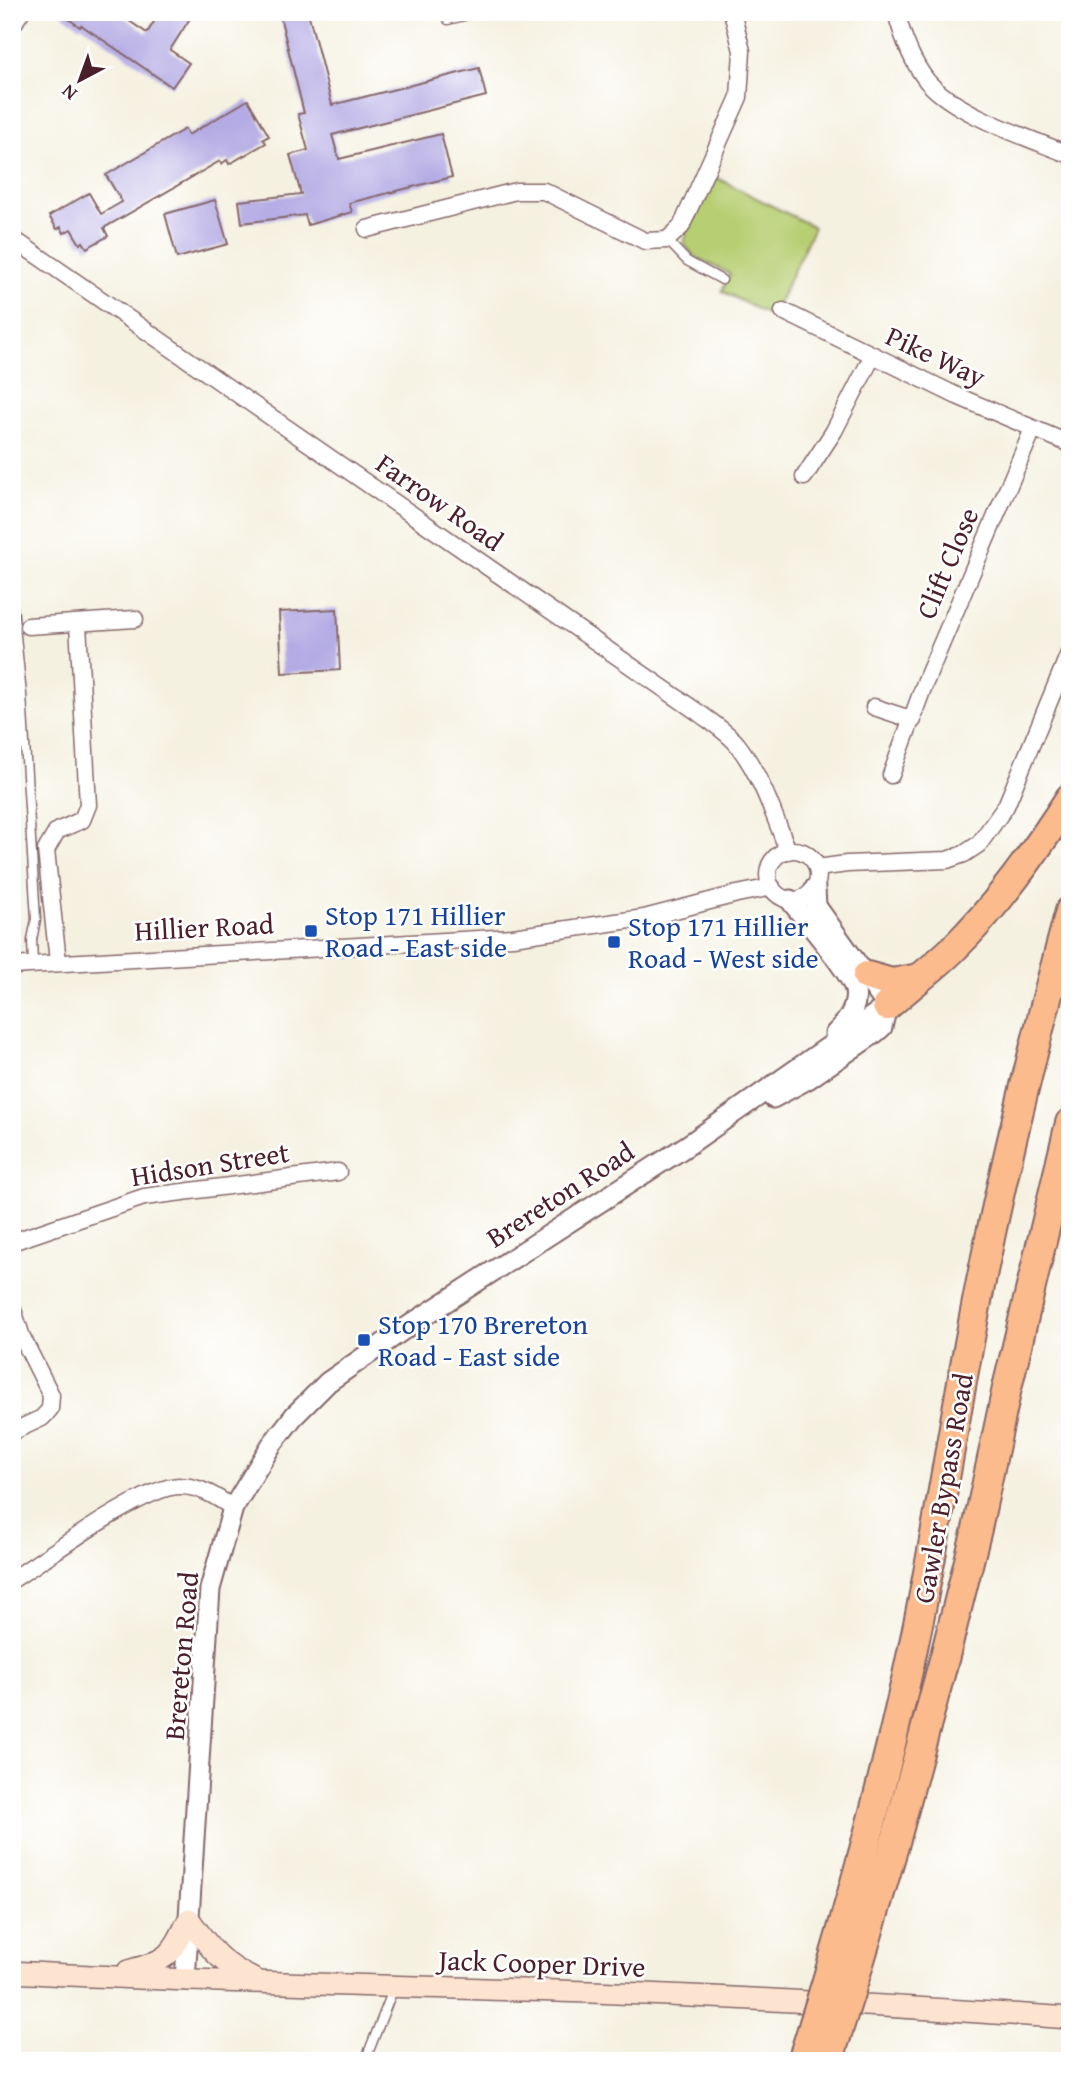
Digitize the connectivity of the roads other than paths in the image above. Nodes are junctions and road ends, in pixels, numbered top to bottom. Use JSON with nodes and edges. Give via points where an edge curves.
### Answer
{"nodes":[{"id":1,"x":22,"y":12,"type":"edge"},
{"id":2,"x":480,"y":12,"type":"edge"},
{"id":3,"x":732,"y":12,"type":"edge"},
{"id":4,"x":896,"y":12,"type":"edge"},
{"id":5,"x":448,"y":20,"type":"dead end"},
{"id":6,"x":12,"y":26,"type":"edge"},
{"id":7,"x":1070,"y":155,"type":"edge"},
{"id":8,"x":368,"y":229,"type":"dead end"},
{"id":9,"x":12,"y":238,"type":"edge"},
{"id":10,"x":667,"y":240,"type":"junction"},
{"id":11,"x":722,"y":280,"type":"dead end"},
{"id":12,"x":783,"y":311,"type":"dead end"},
{"id":13,"x":873,"y":355,"type":"junction"},
{"id":14,"x":1033,"y":429,"type":"junction"},
{"id":15,"x":1070,"y":444,"type":"edge"},
{"id":16,"x":804,"y":477,"type":"dead end"},
{"id":17,"x":13,"y":607,"type":"edge"},
{"id":18,"x":135,"y":619,"type":"dead end"},
{"id":19,"x":78,"y":624,"type":"junction"},
{"id":20,"x":28,"y":626,"type":"dead end"},
{"id":21,"x":1070,"y":651,"type":"edge"},
{"id":22,"x":874,"y":707,"type":"dead end"},
{"id":23,"x":913,"y":720,"type":"junction"},
{"id":24,"x":891,"y":775,"type":"dead end"},
{"id":25,"x":1070,"y":797,"type":"edge"},
{"id":26,"x":788,"y":851,"type":"junction"},
{"id":27,"x":816,"y":878,"type":"junction"},
{"id":28,"x":772,"y":887,"type":"junction"},
{"id":29,"x":790,"y":900,"type":"junction"},
{"id":30,"x":1070,"y":911,"type":"edge"},
{"id":31,"x":58,"y":962,"type":"junction"},
{"id":32,"x":33,"y":964,"type":"junction"},
{"id":33,"x":12,"y":965,"type":"edge"},
{"id":34,"x":867,"y":976,"type":"junction"},
{"id":35,"x":919,"y":978,"type":"junction"},
{"id":36,"x":887,"y":1006,"type":"junction"},
{"id":37,"x":810,"y":1059,"type":"junction"},
{"id":38,"x":1070,"y":1123,"type":"edge"},
{"id":39,"x":688,"y":1145,"type":"junction"},
{"id":40,"x":338,"y":1172,"type":"dead end"},
{"id":41,"x":12,"y":1242,"type":"edge"},
{"id":42,"x":12,"y":1307,"type":"edge"},
{"id":43,"x":12,"y":1432,"type":"edge"},
{"id":44,"x":233,"y":1508,"type":"junction"},
{"id":45,"x":12,"y":1580,"type":"edge"},
{"id":46,"x":189,"y":1919,"type":"junction"},
{"id":47,"x":12,"y":1972,"type":"edge"},
{"id":48,"x":842,"y":1976,"type":"junction"},
{"id":49,"x":106,"y":1977,"type":"junction"},
{"id":50,"x":186,"y":1980,"type":"junction"},
{"id":51,"x":260,"y":1982,"type":"junction"},
{"id":52,"x":394,"y":1987,"type":"junction"},
{"id":53,"x":1070,"y":2018,"type":"edge"},
{"id":54,"x":825,"y":2043,"type":"edge"},
{"id":55,"x":365,"y":2061,"type":"edge"},
{"id":56,"x":802,"y":2061,"type":"edge"}],
"edges":[{"from":1,"to":6,"type":"street"},
{"from":2,"to":5,"type":"lane"},
{"from":3,"to":10,"type":"street","via":[[741,51],[738,102],[681,227]]},
{"from":4,"to":7,"type":"street","via":[[912,55],[935,89],[970,112]]},
{"from":8,"to":10,"type":"street","via":[[516,191],[539,190],[645,241]]},
{"from":9,"to":26,"type":"street","name":"Farrow Road","via":[[735,741],[752,766]]},
{"from":10,"to":11,"type":"lane","via":[[687,261]]},
{"from":12,"to":13,"type":"street","name":"Pike Way"},
{"from":13,"to":14,"type":"street","name":"Pike Way"},
{"from":13,"to":16,"type":"street"},
{"from":14,"to":15,"type":"street","name":"Pike Way"},
{"from":14,"to":23,"type":"street","name":"Clift Close"},
{"from":17,"to":32,"type":"lane","via":[[36,919]]},
{"from":18,"to":19,"type":"street"},
{"from":19,"to":20,"type":"street"},
{"from":19,"to":31,"type":"street","via":[[88,805],[82,820],[57,831],[46,849]]},
{"from":21,"to":27,"type":"street","via":[[1006,806],[979,844],[947,860],[847,864]]},
{"from":22,"to":23,"type":"street"},
{"from":23,"to":24,"type":"street","name":"Clift Close"},
{"from":25,"to":35,"type":"highway","via":[[1035,851],[980,920]]},
{"from":26,"to":27,"type":"street","via":[[809,856]]},
{"from":26,"to":28,"type":"street","via":[[771,865]]},
{"from":27,"to":29,"type":"street","via":[[804,898]]},
{"from":27,"to":34,"type":"street","via":[[816,906]]},
{"from":28,"to":29,"type":"street"},
{"from":28,"to":31,"type":"street","name":"Hillier Road","via":[[644,918],[513,937]]},
{"from":29,"to":37,"type":"street","name":"Brereton Road","via":[[855,990],[849,1017]]},
{"from":30,"to":48,"type":"highway","name":"Gawler Bypass Road","via":[[986,1256],[918,1620],[860,1866]]},
{"from":31,"to":32,"type":"street","name":"Hillier Road"},
{"from":32,"to":33,"type":"street","name":"Hillier Road"},
{"from":34,"to":35,"type":"highway","via":[[892,983]]},
{"from":34,"to":36,"type":"street"},
{"from":35,"to":36,"type":"highway"},
{"from":36,"to":37,"type":"street","name":"Brereton Road"},
{"from":36,"to":39,"type":"street","name":"Brereton Road","via":[[881,1027],[857,1047]]},
{"from":37,"to":39,"type":"street","name":"Brereton Road"},
{"from":38,"to":48,"type":"highway","name":"Gawler Bypass Road","via":[[946,1652],[896,1839]]},
{"from":39,"to":44,"type":"street","name":"Brereton Road","via":[[328,1382],[272,1444]]},
{"from":40,"to":41,"type":"street","name":"Hidson Street","via":[[144,1196]]},
{"from":42,"to":43,"type":"street","via":[[51,1395],[50,1409],[42,1418]]},
{"from":44,"to":45,"type":"street","via":[[211,1493],[178,1485],[136,1500]]},
{"from":44,"to":46,"type":"street","name":"Brereton Road","via":[[210,1589]]},
{"from":46,"to":49,"type":"main road","via":[[175,1947],[158,1963]]},
{"from":46,"to":50,"type":"street","name":"Brereton Road"},
{"from":46,"to":51,"type":"main road","via":[[214,1954]]},
{"from":47,"to":49,"type":"main road","name":"Jack Cooper Drive"},
{"from":48,"to":54,"type":"highway","name":"Gawler Bypass Road","bridge":true},
{"from":49,"to":50,"type":"main road","name":"Jack Cooper Drive"},
{"from":50,"to":51,"type":"main road","name":"Jack Cooper Drive"},
{"from":51,"to":52,"type":"main road","name":"Jack Cooper Drive"},
{"from":52,"to":53,"type":"main road","name":"Jack Cooper Drive","via":[[868,2004]]},
{"from":52,"to":55,"type":"lane"},
{"from":54,"to":56,"type":"highway","name":"Gawler Bypass Road"}]}
